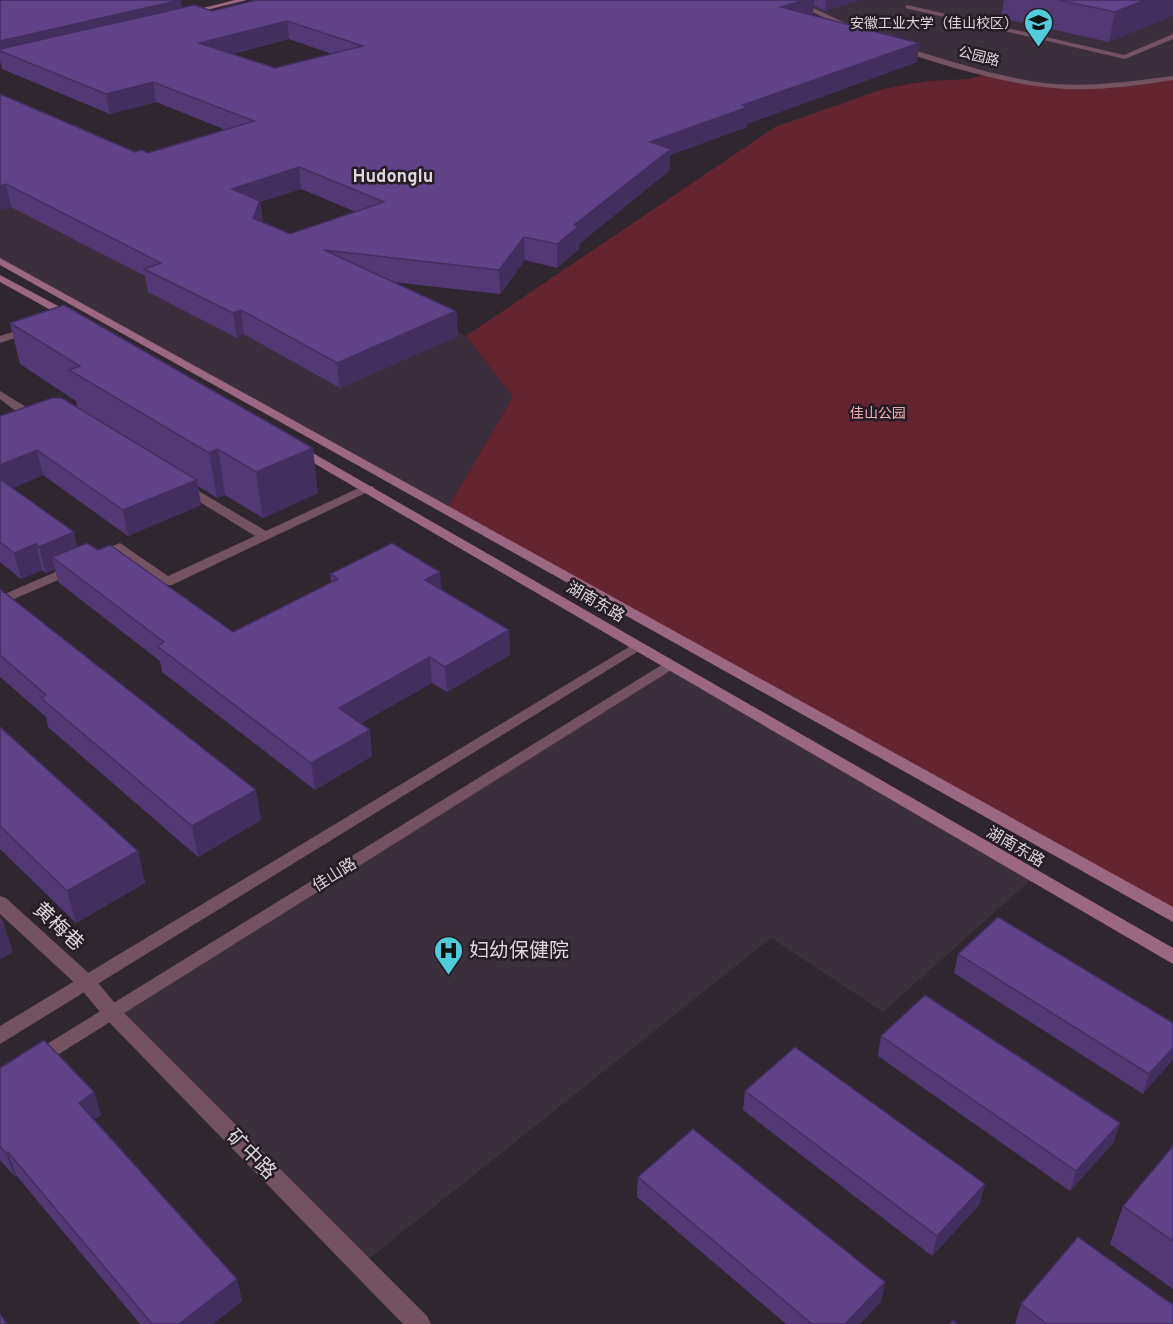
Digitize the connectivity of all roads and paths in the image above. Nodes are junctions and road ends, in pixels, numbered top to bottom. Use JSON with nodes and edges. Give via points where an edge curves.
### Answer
{"nodes":[{"id":1,"x":244,"y":0,"type":"edge"},
{"id":2,"x":790,"y":0,"type":"edge"},
{"id":3,"x":255,"y":5,"type":"edge"},
{"id":4,"x":907,"y":7,"type":"dead end"},
{"id":5,"x":172,"y":17,"type":"edge"},
{"id":6,"x":186,"y":22,"type":"edge"},
{"id":7,"x":1173,"y":36,"type":"edge"},
{"id":8,"x":874,"y":38,"type":"edge"},
{"id":9,"x":893,"y":46,"type":"edge"},
{"id":10,"x":1173,"y":78,"type":"edge"},
{"id":11,"x":0,"y":261,"type":"edge"},
{"id":12,"x":0,"y":278,"type":"edge"},
{"id":13,"x":69,"y":316,"type":"junction"},
{"id":14,"x":100,"y":334,"type":"edge"},
{"id":15,"x":0,"y":340,"type":"edge"},
{"id":16,"x":0,"y":394,"type":"edge"},
{"id":17,"x":50,"y":415,"type":"edge"},
{"id":18,"x":285,"y":441,"type":"edge"},
{"id":19,"x":168,"y":477,"type":"edge"},
{"id":20,"x":368,"y":489,"type":"junction"},
{"id":21,"x":266,"y":537,"type":"junction"},
{"id":22,"x":0,"y":601,"type":"edge"},
{"id":23,"x":637,"y":646,"type":"junction"},
{"id":24,"x":668,"y":666,"type":"junction"},
{"id":25,"x":0,"y":903,"type":"edge"},
{"id":26,"x":1173,"y":915,"type":"edge"},
{"id":27,"x":1173,"y":957,"type":"edge"},
{"id":28,"x":87,"y":983,"type":"junction"},
{"id":29,"x":112,"y":1012,"type":"junction"},
{"id":30,"x":0,"y":1036,"type":"edge"},
{"id":31,"x":0,"y":1083,"type":"edge"},
{"id":32,"x":419,"y":1324,"type":"edge"}],
"edges":[{"from":1,"to":5,"type":"main road"},
{"from":2,"to":8,"type":"street"},
{"from":3,"to":6,"type":"main road"},
{"from":4,"to":7,"type":"street","via":[[1125,57]]},
{"from":9,"to":10,"type":"street","name":"公园路","via":[[1053,86],[1115,86]]},
{"from":11,"to":26,"type":"main road"},
{"from":12,"to":13,"type":"main road"},
{"from":13,"to":14,"type":"main road"},
{"from":13,"to":15,"type":"street"},
{"from":16,"to":17,"type":"street","via":[[28,414]]},
{"from":18,"to":20,"type":"main road","name":"湖南东路"},
{"from":19,"to":21,"type":"street"},
{"from":20,"to":21,"type":"street"},
{"from":20,"to":23,"type":"main road","name":"湖南东路"},
{"from":21,"to":22,"type":"street","via":[[167,582],[120,547]]},
{"from":23,"to":24,"type":"main road","name":"湖南东路"},
{"from":23,"to":28,"type":"street"},
{"from":24,"to":27,"type":"main road","name":"湖南东路"},
{"from":24,"to":29,"type":"street","name":"佳山路"},
{"from":25,"to":28,"type":"street","name":"黄梅巷"},
{"from":28,"to":29,"type":"street","name":"矿中路"},
{"from":28,"to":30,"type":"street"},
{"from":29,"to":31,"type":"street","name":"佳山路"},
{"from":29,"to":32,"type":"street","name":"矿中路"}]}
